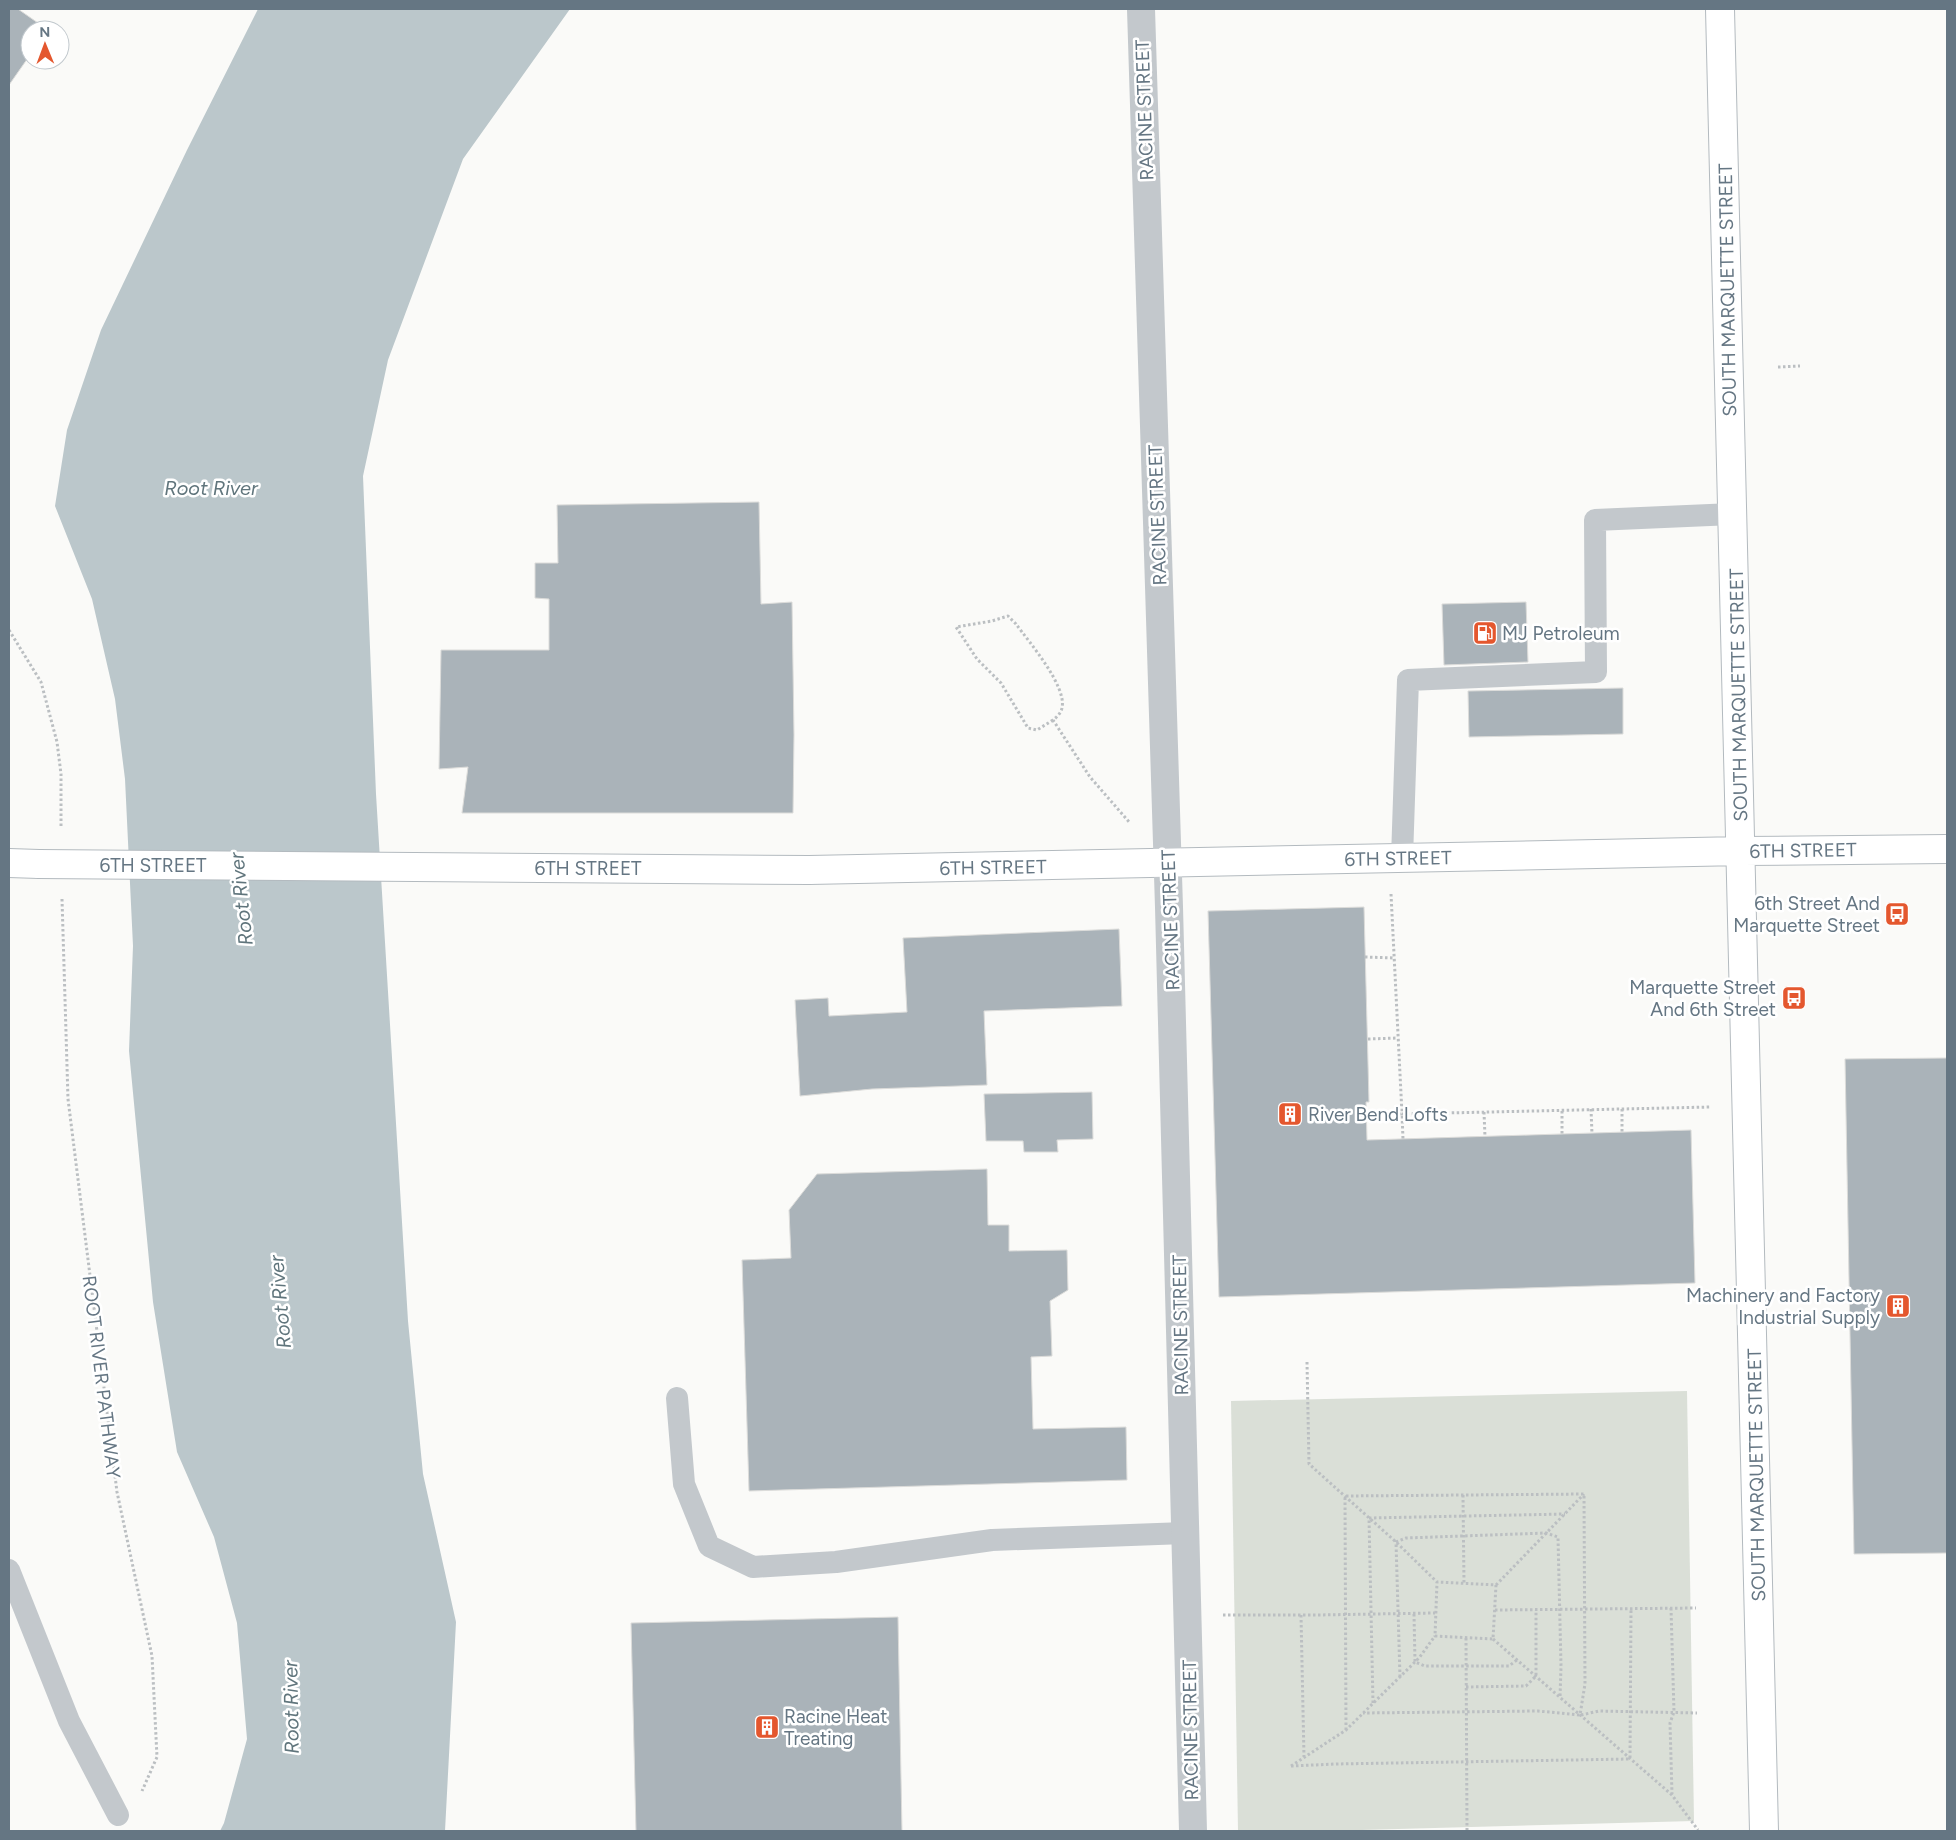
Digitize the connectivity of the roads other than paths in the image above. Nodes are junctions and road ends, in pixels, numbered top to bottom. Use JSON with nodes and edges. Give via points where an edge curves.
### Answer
{"nodes":[{"id":1,"x":1141,"y":9,"type":"edge"},
{"id":2,"x":1720,"y":9,"type":"edge"},
{"id":3,"x":1733,"y":514,"type":"junction"},
{"id":4,"x":1947,"y":849,"type":"edge"},
{"id":5,"x":1742,"y":851,"type":"junction"},
{"id":6,"x":1395,"y":858,"type":"junction"},
{"id":7,"x":9,"y":863,"type":"edge"},
{"id":8,"x":1168,"y":863,"type":"junction"},
{"id":9,"x":677,"y":1398,"type":"dead end"},
{"id":10,"x":1185,"y":1534,"type":"junction"},
{"id":11,"x":9,"y":1570,"type":"edge"},
{"id":12,"x":118,"y":1815,"type":"road end"},
{"id":13,"x":1193,"y":1831,"type":"edge"},
{"id":14,"x":1764,"y":1831,"type":"edge"}],
"edges":[{"from":1,"to":8,"type":"street","name":"RACINE STREET"},
{"from":2,"to":3,"type":"street","name":"SOUTH MARQUETTE STREET"},
{"from":3,"to":5,"type":"street","name":"SOUTH MARQUETTE STREET"},
{"from":3,"to":6,"type":"lane","via":[[1595,520],[1596,672],[1408,680]]},
{"from":4,"to":5,"type":"street","name":"6TH STREET"},
{"from":5,"to":6,"type":"street","name":"6TH STREET"},
{"from":5,"to":14,"type":"street","name":"SOUTH MARQUETTE STREET"},
{"from":6,"to":8,"type":"street","name":"6TH STREET"},
{"from":7,"to":8,"type":"street","name":"6TH STREET","bridge":true,"via":[[809,870]]},
{"from":8,"to":10,"type":"street","name":"RACINE STREET"},
{"from":9,"to":10,"type":"lane","via":[[684,1484],[709,1546],[753,1567],[836,1562],[992,1540]]},
{"from":10,"to":13,"type":"street","name":"RACINE STREET"},
{"from":11,"to":12,"type":"lane","via":[[69,1721]]}]}
